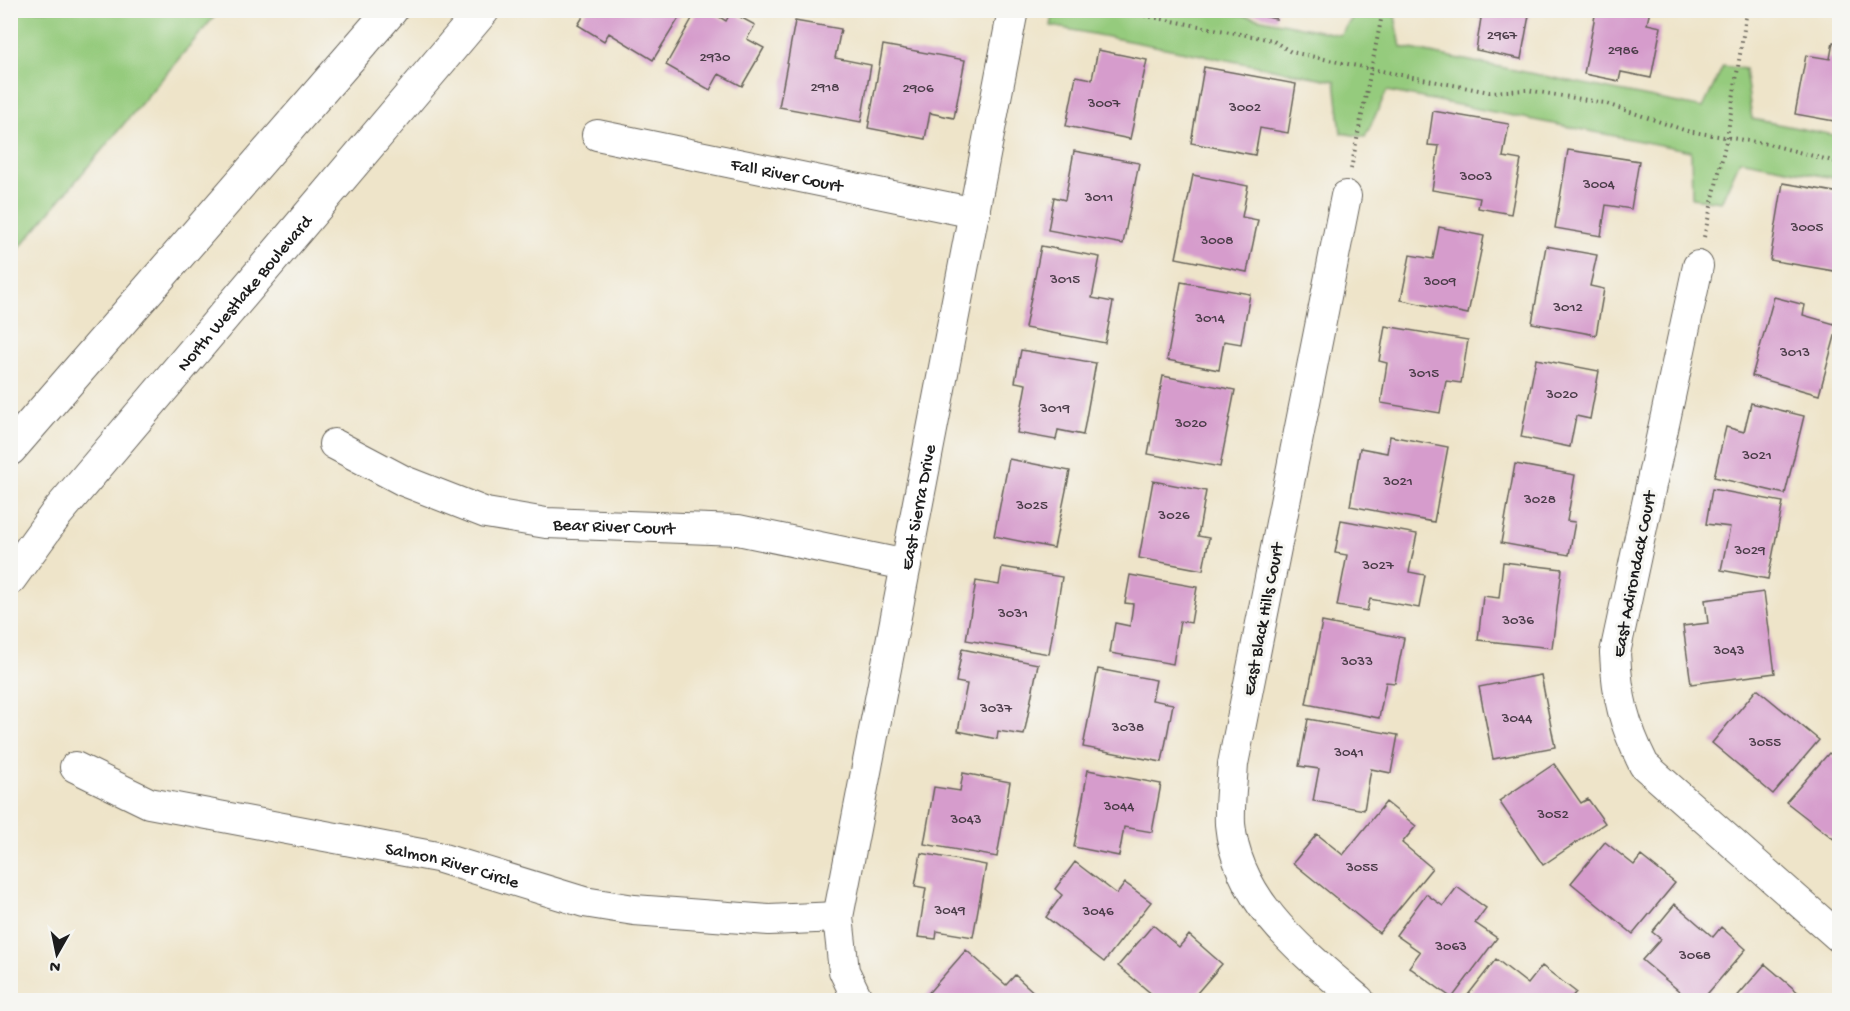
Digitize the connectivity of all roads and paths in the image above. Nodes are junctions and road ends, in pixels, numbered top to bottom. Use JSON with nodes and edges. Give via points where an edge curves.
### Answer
{"nodes":[{"id":1,"x":392,"y":10,"type":"edge"},
{"id":2,"x":483,"y":10,"type":"edge"},
{"id":3,"x":1013,"y":10,"type":"edge"},
{"id":4,"x":1115,"y":10,"type":"edge"},
{"id":5,"x":1383,"y":10,"type":"edge"},
{"id":6,"x":1747,"y":10,"type":"edge"},
{"id":7,"x":1371,"y":69,"type":"junction"},
{"id":8,"x":597,"y":135,"type":"dead end"},
{"id":9,"x":1727,"y":137,"type":"junction"},
{"id":10,"x":1839,"y":164,"type":"edge"},
{"id":11,"x":1346,"y":196,"type":"joint"},
{"id":12,"x":975,"y":213,"type":"junction"},
{"id":13,"x":1698,"y":266,"type":"joint"},
{"id":14,"x":334,"y":444,"type":"dead end"},
{"id":15,"x":10,"y":449,"type":"edge"},
{"id":16,"x":906,"y":565,"type":"junction"},
{"id":17,"x":10,"y":578,"type":"edge"},
{"id":18,"x":75,"y":768,"type":"dead end"},
{"id":19,"x":838,"y":917,"type":"junction"},
{"id":20,"x":1839,"y":938,"type":"edge"},
{"id":21,"x":858,"y":1000,"type":"edge"},
{"id":22,"x":1359,"y":1000,"type":"edge"}],
"edges":[{"from":1,"to":15,"type":"main road"},
{"from":2,"to":17,"type":"main road","name":"North Westlake Boulevard","via":[[57,513]]},
{"from":3,"to":12,"type":"street","name":"East Sierra Drive"},
{"from":4,"to":7,"type":"path","via":[[1272,40],[1291,52]]},
{"from":5,"to":7,"type":"path"},
{"from":6,"to":9,"type":"path"},
{"from":7,"to":9,"type":"path","via":[[1489,92],[1527,90],[1604,103],[1687,131]]},
{"from":7,"to":11,"type":"path"},
{"from":8,"to":12,"type":"street","name":"Fall River Court"},
{"from":9,"to":10,"type":"path"},
{"from":9,"to":13,"type":"path"},
{"from":11,"to":22,"type":"street","name":"East Black Hills Court","via":[[1233,764],[1230,824],[1242,868],[1259,902],[1288,939]]},
{"from":12,"to":16,"type":"street","name":"East Sierra Drive"},
{"from":13,"to":20,"type":"street","name":"East Adirondack Court","via":[[1615,653],[1617,693],[1628,732],[1644,765]]},
{"from":14,"to":16,"type":"street","name":"Bear River Court","via":[[404,482],[486,513],[546,523],[738,530]]},
{"from":16,"to":19,"type":"street","name":"East Sierra Drive"},
{"from":18,"to":19,"type":"street","name":"Salmon River Circle","via":[[149,803],[437,857],[584,902],[634,910],[769,920]]},
{"from":19,"to":21,"type":"street","name":"East Sierra Drive","via":[[844,971]]}]}
